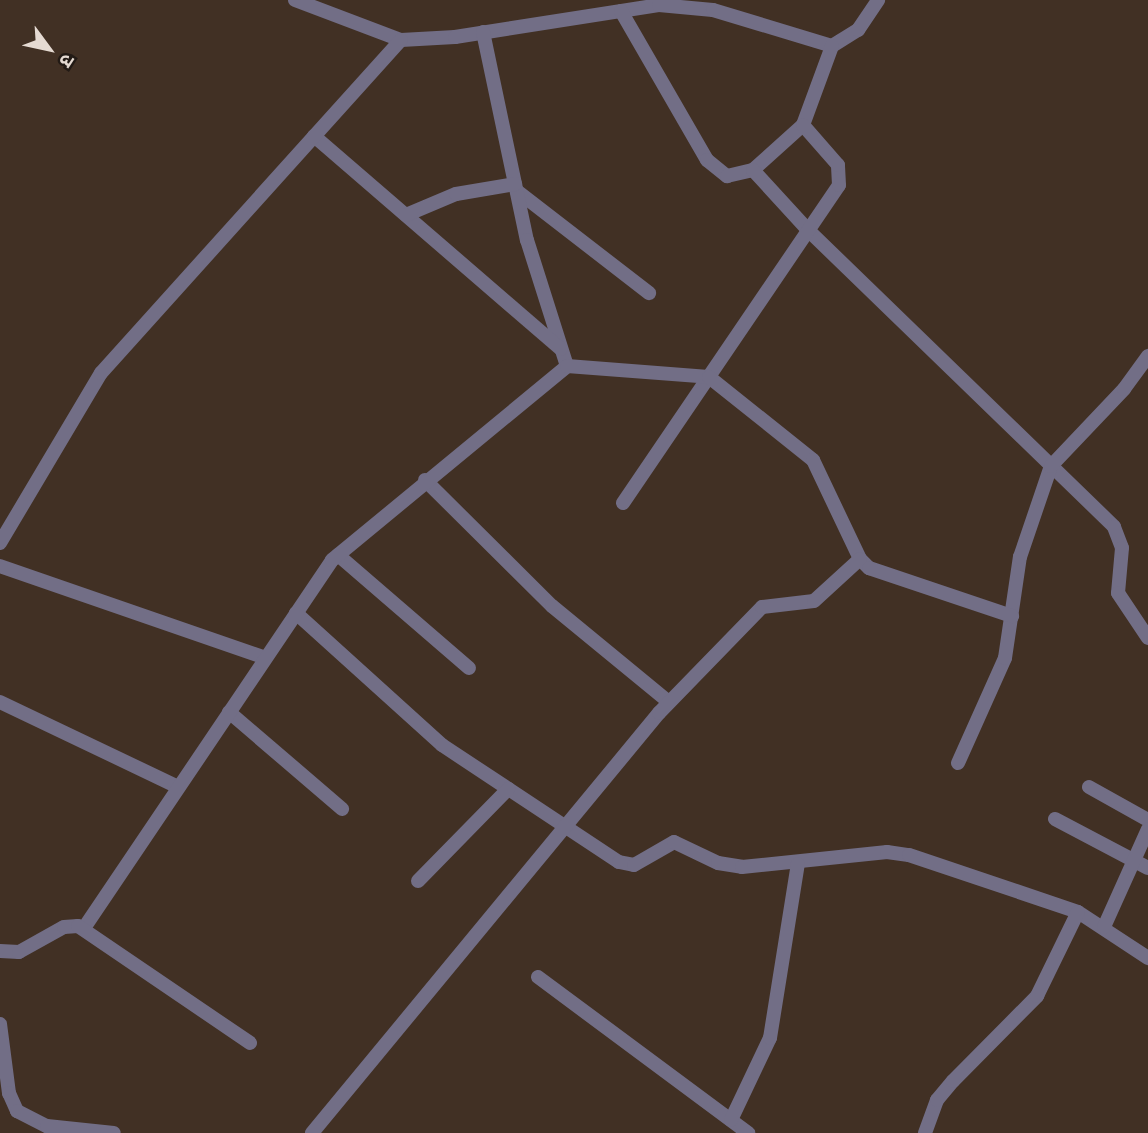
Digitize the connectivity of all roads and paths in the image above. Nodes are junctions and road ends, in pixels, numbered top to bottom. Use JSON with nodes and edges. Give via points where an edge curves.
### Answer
{"nodes":[{"id":1,"x":295,"y":0,"type":"edge"},
{"id":2,"x":878,"y":0,"type":"edge"},
{"id":3,"x":712,"y":5,"type":"edge"},
{"id":4,"x":621,"y":11,"type":"junction"},
{"id":5,"x":483,"y":32,"type":"junction"},
{"id":6,"x":401,"y":40,"type":"junction"},
{"id":7,"x":832,"y":46,"type":"junction"},
{"id":8,"x":803,"y":125,"type":"junction"},
{"id":9,"x":314,"y":136,"type":"junction"},
{"id":10,"x":753,"y":170,"type":"junction"},
{"id":11,"x":516,"y":188,"type":"junction"},
{"id":12,"x":406,"y":215,"type":"junction"},
{"id":13,"x":808,"y":230,"type":"junction"},
{"id":14,"x":649,"y":293,"type":"dead end"},
{"id":15,"x":562,"y":350,"type":"junction"},
{"id":16,"x":1148,"y":356,"type":"edge"},
{"id":17,"x":567,"y":366,"type":"junction"},
{"id":18,"x":709,"y":377,"type":"junction"},
{"id":19,"x":1051,"y":466,"type":"junction"},
{"id":20,"x":425,"y":480,"type":"junction"},
{"id":21,"x":623,"y":503,"type":"dead end"},
{"id":22,"x":0,"y":543,"type":"edge"},
{"id":23,"x":338,"y":555,"type":"junction"},
{"id":24,"x":860,"y":559,"type":"junction"},
{"id":25,"x":0,"y":566,"type":"edge"},
{"id":26,"x":296,"y":613,"type":"junction"},
{"id":27,"x":1012,"y":616,"type":"junction"},
{"id":28,"x":1148,"y":638,"type":"edge"},
{"id":29,"x":266,"y":658,"type":"junction"},
{"id":30,"x":469,"y":668,"type":"dead end"},
{"id":31,"x":0,"y":702,"type":"edge"},
{"id":32,"x":669,"y":702,"type":"junction"},
{"id":33,"x":229,"y":712,"type":"junction"},
{"id":34,"x":958,"y":763,"type":"dead end"},
{"id":35,"x":178,"y":787,"type":"junction"},
{"id":36,"x":1088,"y":787,"type":"dead end"},
{"id":37,"x":508,"y":789,"type":"junction"},
{"id":38,"x":342,"y":809,"type":"dead end"},
{"id":39,"x":1055,"y":819,"type":"dead end"},
{"id":40,"x":1148,"y":820,"type":"edge"},
{"id":41,"x":564,"y":828,"type":"junction"},
{"id":42,"x":1148,"y":828,"type":"edge"},
{"id":43,"x":1134,"y":861,"type":"junction"},
{"id":44,"x":799,"y":864,"type":"junction"},
{"id":45,"x":1148,"y":868,"type":"edge"},
{"id":46,"x":418,"y":881,"type":"dead end"},
{"id":47,"x":1078,"y":912,"type":"junction"},
{"id":48,"x":1104,"y":927,"type":"junction"},
{"id":49,"x":84,"y":928,"type":"junction"},
{"id":50,"x":0,"y":951,"type":"edge"},
{"id":51,"x":1148,"y":958,"type":"edge"},
{"id":52,"x":538,"y":978,"type":"dead end"},
{"id":53,"x":0,"y":1024,"type":"edge"},
{"id":54,"x":250,"y":1043,"type":"dead end"},
{"id":55,"x":731,"y":1120,"type":"junction"},
{"id":56,"x":114,"y":1133,"type":"edge"},
{"id":57,"x":312,"y":1133,"type":"edge"},
{"id":58,"x":748,"y":1133,"type":"edge"},
{"id":59,"x":925,"y":1133,"type":"edge"}],
"edges":[{"from":1,"to":6,"type":"street"},
{"from":2,"to":7,"type":"street","via":[[858,30]]},
{"from":3,"to":4,"type":"street"},
{"from":3,"to":7,"type":"street"},
{"from":4,"to":5,"type":"street"},
{"from":4,"to":10,"type":"street","via":[[715,170],[739,177]]},
{"from":5,"to":6,"type":"street"},
{"from":5,"to":11,"type":"street"},
{"from":6,"to":9,"type":"street"},
{"from":7,"to":8,"type":"street"},
{"from":8,"to":10,"type":"street"},
{"from":8,"to":13,"type":"street","via":[[841,172],[839,185]]},
{"from":9,"to":12,"type":"street"},
{"from":9,"to":22,"type":"street","via":[[101,373]]},
{"from":10,"to":13,"type":"street"},
{"from":11,"to":12,"type":"street","via":[[456,194]]},
{"from":11,"to":14,"type":"street"},
{"from":11,"to":15,"type":"street","via":[[527,240]]},
{"from":12,"to":15,"type":"street"},
{"from":13,"to":18,"type":"street"},
{"from":13,"to":19,"type":"street"},
{"from":15,"to":17,"type":"street"},
{"from":16,"to":19,"type":"street","via":[[1125,389]]},
{"from":17,"to":18,"type":"street"},
{"from":17,"to":20,"type":"street"},
{"from":18,"to":21,"type":"street"},
{"from":18,"to":24,"type":"street","via":[[813,460]]},
{"from":19,"to":27,"type":"street","via":[[1020,557]]},
{"from":19,"to":28,"type":"street","via":[[1120,537],[1118,593]]},
{"from":20,"to":23,"type":"street"},
{"from":20,"to":32,"type":"street","via":[[552,606]]},
{"from":23,"to":26,"type":"street"},
{"from":23,"to":30,"type":"street"},
{"from":24,"to":27,"type":"street","via":[[878,573]]},
{"from":24,"to":32,"type":"street","via":[[814,601],[762,607]]},
{"from":25,"to":29,"type":"street"},
{"from":26,"to":29,"type":"street"},
{"from":26,"to":37,"type":"street","via":[[442,745]]},
{"from":27,"to":34,"type":"street","via":[[1005,658]]},
{"from":29,"to":33,"type":"street"},
{"from":31,"to":35,"type":"street"},
{"from":32,"to":41,"type":"street"},
{"from":33,"to":35,"type":"street"},
{"from":33,"to":38,"type":"street"},
{"from":35,"to":49,"type":"street"},
{"from":36,"to":40,"type":"street"},
{"from":37,"to":41,"type":"street"},
{"from":37,"to":46,"type":"street"},
{"from":39,"to":43,"type":"street"},
{"from":41,"to":44,"type":"street","via":[[627,864],[642,861],[674,842],[718,863],[743,867]]},
{"from":41,"to":57,"type":"street"},
{"from":42,"to":43,"type":"street"},
{"from":43,"to":45,"type":"street"},
{"from":43,"to":48,"type":"street"},
{"from":44,"to":47,"type":"street","via":[[887,852],[909,855]]},
{"from":44,"to":55,"type":"street","via":[[770,1038]]},
{"from":47,"to":48,"type":"street"},
{"from":47,"to":59,"type":"street","via":[[1037,996],[953,1080],[937,1100]]},
{"from":48,"to":51,"type":"street"},
{"from":49,"to":50,"type":"street","via":[[64,927],[19,952]]},
{"from":49,"to":54,"type":"street"},
{"from":52,"to":55,"type":"street"},
{"from":53,"to":56,"type":"street","via":[[9,1093],[17,1111],[47,1126]]},
{"from":55,"to":58,"type":"street"}]}
